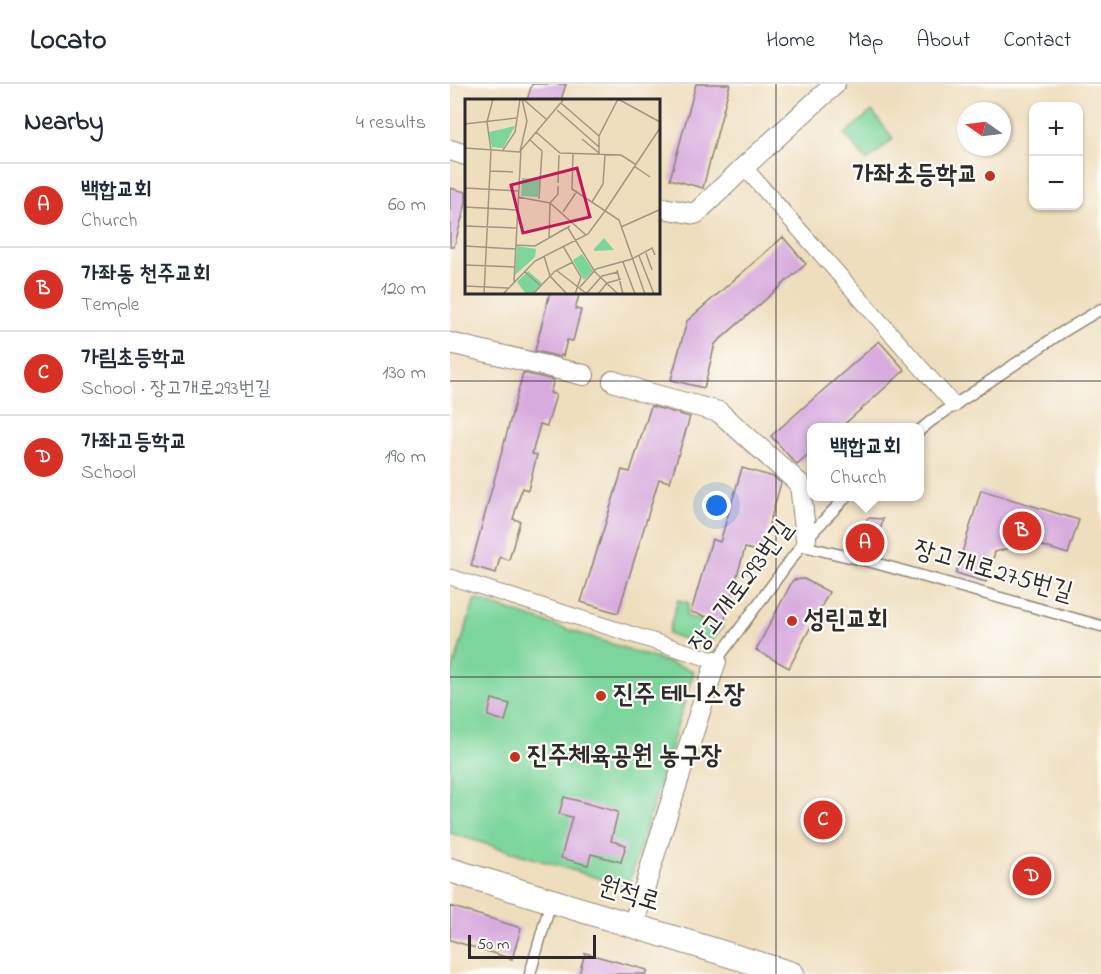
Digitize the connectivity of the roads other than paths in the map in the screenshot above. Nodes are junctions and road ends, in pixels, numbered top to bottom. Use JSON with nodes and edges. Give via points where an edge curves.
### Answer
{"nodes":[{"id":1,"x":836,"y":84,"type":"edge"},
{"id":2,"x":450,"y":150,"type":"edge"},
{"id":3,"x":465,"y":155,"type":"edge"},
{"id":4,"x":744,"y":167,"type":"junction"},
{"id":5,"x":660,"y":207,"type":"edge"},
{"id":6,"x":1101,"y":309,"type":"edge"},
{"id":7,"x":450,"y":343,"type":"edge"},
{"id":8,"x":585,"y":375,"type":"dead end"},
{"id":9,"x":613,"y":381,"type":"dead end"},
{"id":10,"x":954,"y":405,"type":"junction"},
{"id":11,"x":924,"y":427,"type":"edge"},
{"id":12,"x":843,"y":501,"type":"edge"},
{"id":13,"x":805,"y":543,"type":"junction"},
{"id":14,"x":450,"y":577,"type":"edge"},
{"id":15,"x":1101,"y":626,"type":"edge"},
{"id":16,"x":716,"y":661,"type":"junction"},
{"id":17,"x":450,"y":870,"type":"edge"},
{"id":18,"x":551,"y":901,"type":"junction"},
{"id":19,"x":633,"y":926,"type":"junction"},
{"id":20,"x":788,"y":973,"type":"edge"},
{"id":21,"x":530,"y":974,"type":"edge"}],
"edges":[{"from":1,"to":4,"type":"street"},
{"from":2,"to":3,"type":"street"},
{"from":4,"to":5,"type":"street","via":[[695,214]]},
{"from":4,"to":10,"type":"street"},
{"from":6,"to":10,"type":"lane"},
{"from":7,"to":8,"type":"street"},
{"from":9,"to":13,"type":"street","via":[[719,412],[800,484]]},
{"from":10,"to":11,"type":"lane"},
{"from":12,"to":13,"type":"lane","name":"장고개로293번길"},
{"from":13,"to":15,"type":"lane","name":"장고개로275번길"},
{"from":13,"to":16,"type":"lane","name":"장고개로293번길"},
{"from":14,"to":16,"type":"street"},
{"from":16,"to":19,"type":"street","name":"장고개로293번길"},
{"from":17,"to":18,"type":"street","name":"원적로"},
{"from":18,"to":19,"type":"street","name":"원적로"},
{"from":18,"to":21,"type":"lane"},
{"from":19,"to":20,"type":"street","name":"원적로"}]}
